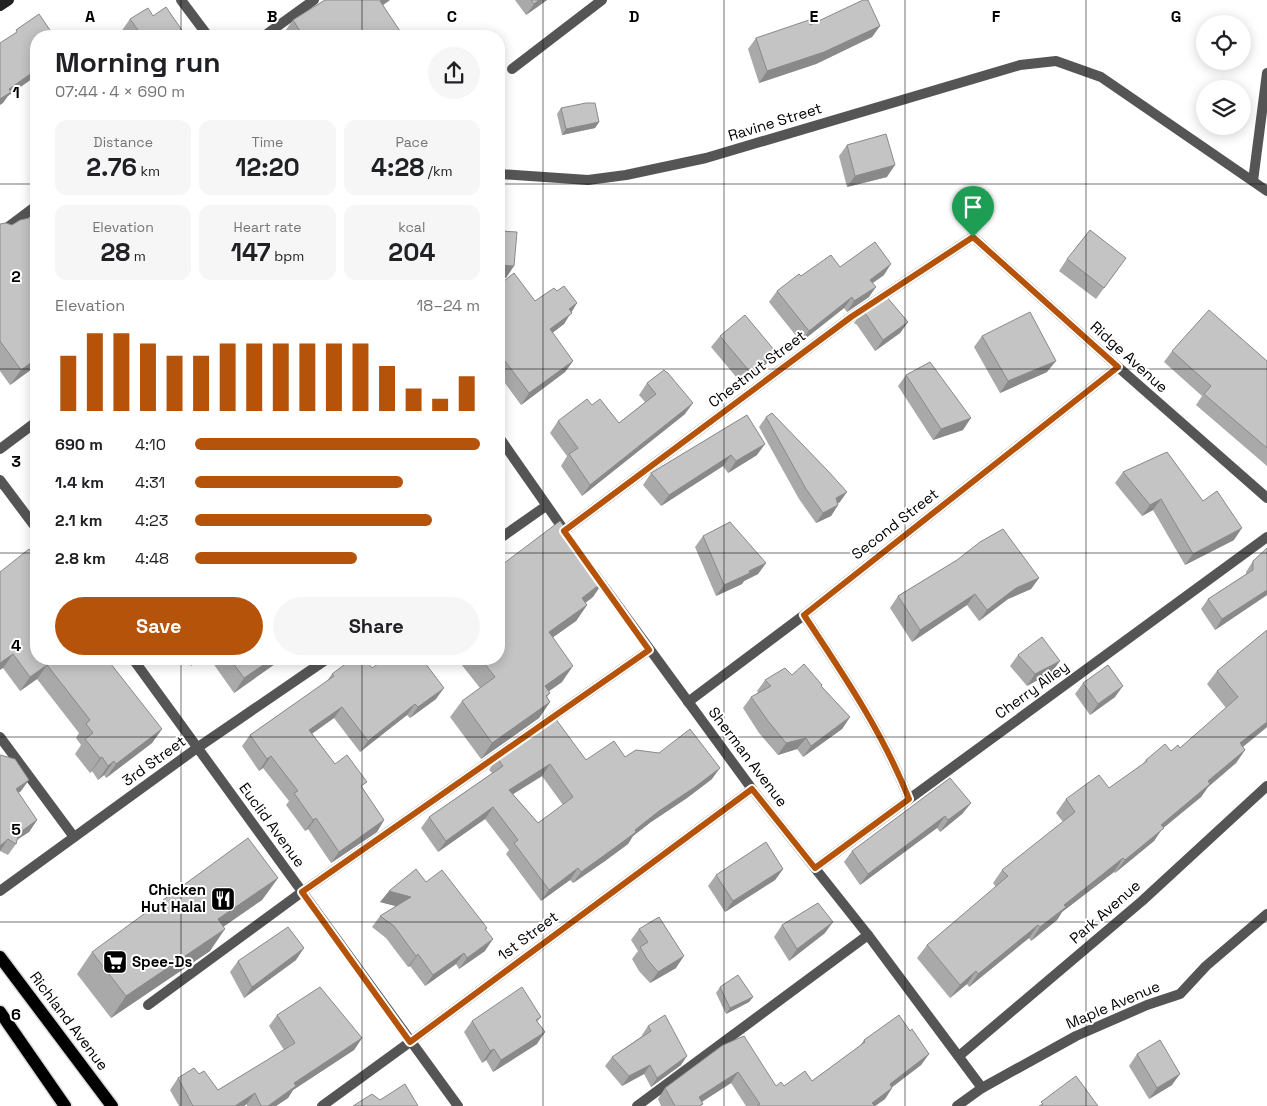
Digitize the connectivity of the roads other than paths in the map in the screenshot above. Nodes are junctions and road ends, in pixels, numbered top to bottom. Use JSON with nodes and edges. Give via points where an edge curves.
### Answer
{"nodes":[{"id":1,"x":9,"y":0,"type":"edge"},
{"id":2,"x":181,"y":0,"type":"edge"},
{"id":3,"x":314,"y":0,"type":"edge"},
{"id":4,"x":602,"y":0,"type":"edge"},
{"id":5,"x":0,"y":6,"type":"edge"},
{"id":6,"x":204,"y":30,"type":"edge"},
{"id":7,"x":272,"y":30,"type":"edge"},
{"id":8,"x":512,"y":69,"type":"dead end"},
{"id":9,"x":1267,"y":73,"type":"edge"},
{"id":10,"x":505,"y":174,"type":"edge"},
{"id":11,"x":1253,"y":181,"type":"junction"},
{"id":12,"x":1267,"y":191,"type":"edge"},
{"id":13,"x":30,"y":210,"type":"edge"},
{"id":14,"x":0,"y":233,"type":"edge"},
{"id":15,"x":973,"y":237,"type":"joint"},
{"id":16,"x":1118,"y":367,"type":"junction"},
{"id":17,"x":30,"y":426,"type":"edge"},
{"id":18,"x":505,"y":446,"type":"edge"},
{"id":19,"x":0,"y":449,"type":"edge"},
{"id":20,"x":0,"y":480,"type":"edge"},
{"id":21,"x":1267,"y":498,"type":"edge"},
{"id":22,"x":546,"y":506,"type":"junction"},
{"id":23,"x":30,"y":520,"type":"edge"},
{"id":24,"x":505,"y":536,"type":"edge"},
{"id":25,"x":1267,"y":537,"type":"edge"},
{"id":26,"x":587,"y":563,"type":"edge"},
{"id":27,"x":804,"y":615,"type":"junction"},
{"id":28,"x":649,"y":650,"type":"junction"},
{"id":29,"x":137,"y":665,"type":"edge"},
{"id":30,"x":318,"y":665,"type":"edge"},
{"id":31,"x":688,"y":702,"type":"junction"},
{"id":32,"x":0,"y":737,"type":"edge"},
{"id":33,"x":197,"y":748,"type":"junction"},
{"id":34,"x":1267,"y":786,"type":"edge"},
{"id":35,"x":752,"y":789,"type":"junction"},
{"id":36,"x":909,"y":799,"type":"junction"},
{"id":37,"x":74,"y":838,"type":"junction"},
{"id":38,"x":815,"y":868,"type":"junction"},
{"id":39,"x":0,"y":891,"type":"edge"},
{"id":40,"x":302,"y":892,"type":"junction"},
{"id":41,"x":1267,"y":914,"type":"edge"},
{"id":42,"x":868,"y":936,"type":"junction"},
{"id":43,"x":0,"y":957,"type":"edge"},
{"id":44,"x":148,"y":1006,"type":"edge"},
{"id":45,"x":0,"y":1012,"type":"edge"},
{"id":46,"x":410,"y":1042,"type":"junction"},
{"id":47,"x":960,"y":1056,"type":"junction"},
{"id":48,"x":982,"y":1088,"type":"junction"},
{"id":49,"x":65,"y":1106,"type":"edge"},
{"id":50,"x":112,"y":1106,"type":"edge"},
{"id":51,"x":322,"y":1106,"type":"edge"},
{"id":52,"x":458,"y":1106,"type":"edge"},
{"id":53,"x":637,"y":1106,"type":"edge"},
{"id":54,"x":957,"y":1106,"type":"edge"}],
"edges":[{"from":1,"to":5,"type":"street"},
{"from":2,"to":6,"type":"street"},
{"from":3,"to":7,"type":"street"},
{"from":4,"to":8,"type":"street"},
{"from":9,"to":11,"type":"street"},
{"from":10,"to":11,"type":"street","name":"Ravine Street","via":[[588,180],[626,175],[706,158],[1020,65],[1056,62],[1101,77]]},
{"from":11,"to":12,"type":"street"},
{"from":13,"to":14,"type":"street"},
{"from":15,"to":16,"type":"street","name":"Ridge Avenue"},
{"from":15,"to":22,"type":"street","name":"Chestnut Street","via":[[851,317],[567,535]]},
{"from":16,"to":21,"type":"street","name":"Ridge Avenue"},
{"from":16,"to":27,"type":"street","name":"Second Street"},
{"from":17,"to":19,"type":"street"},
{"from":18,"to":22,"type":"street"},
{"from":20,"to":23,"type":"street"},
{"from":22,"to":24,"type":"street"},
{"from":25,"to":36,"type":"street","name":"Cherry Alley"},
{"from":26,"to":28,"type":"street","name":"Sherman Avenue"},
{"from":27,"to":31,"type":"street","name":"Second Street"},
{"from":27,"to":36,"type":"street","via":[[881,736]]},
{"from":28,"to":31,"type":"street","name":"Sherman Avenue"},
{"from":28,"to":40,"type":"street"},
{"from":29,"to":33,"type":"street","name":"Euclid Avenue"},
{"from":30,"to":33,"type":"street","name":"3rd Street"},
{"from":31,"to":35,"type":"street","name":"Sherman Avenue"},
{"from":32,"to":37,"type":"street"},
{"from":33,"to":37,"type":"street","name":"3rd Street"},
{"from":33,"to":40,"type":"street","name":"Euclid Avenue"},
{"from":34,"to":47,"type":"street","name":"Park Avenue","via":[[1142,901]]},
{"from":35,"to":38,"type":"street","name":"Sherman Avenue"},
{"from":35,"to":46,"type":"street","name":"1st Street"},
{"from":36,"to":38,"type":"street","name":"Cherry Alley"},
{"from":37,"to":39,"type":"street","name":"3rd Street"},
{"from":38,"to":42,"type":"street","name":"Sherman Avenue"},
{"from":40,"to":44,"type":"street"},
{"from":40,"to":46,"type":"street","name":"Euclid Avenue"},
{"from":41,"to":48,"type":"street","name":"Maple Avenue","via":[[1206,966],[1180,994],[1076,1036]]},
{"from":42,"to":47,"type":"street","name":"Sherman Avenue"},
{"from":42,"to":53,"type":"street"},
{"from":43,"to":50,"type":"main road","name":"Richland Avenue"},
{"from":45,"to":49,"type":"main road"},
{"from":46,"to":51,"type":"street","name":"1st Street"},
{"from":46,"to":52,"type":"street","name":"Euclid Avenue"},
{"from":47,"to":48,"type":"street","name":"Sherman Avenue"},
{"from":48,"to":54,"type":"street","name":"Maple Avenue"}]}
